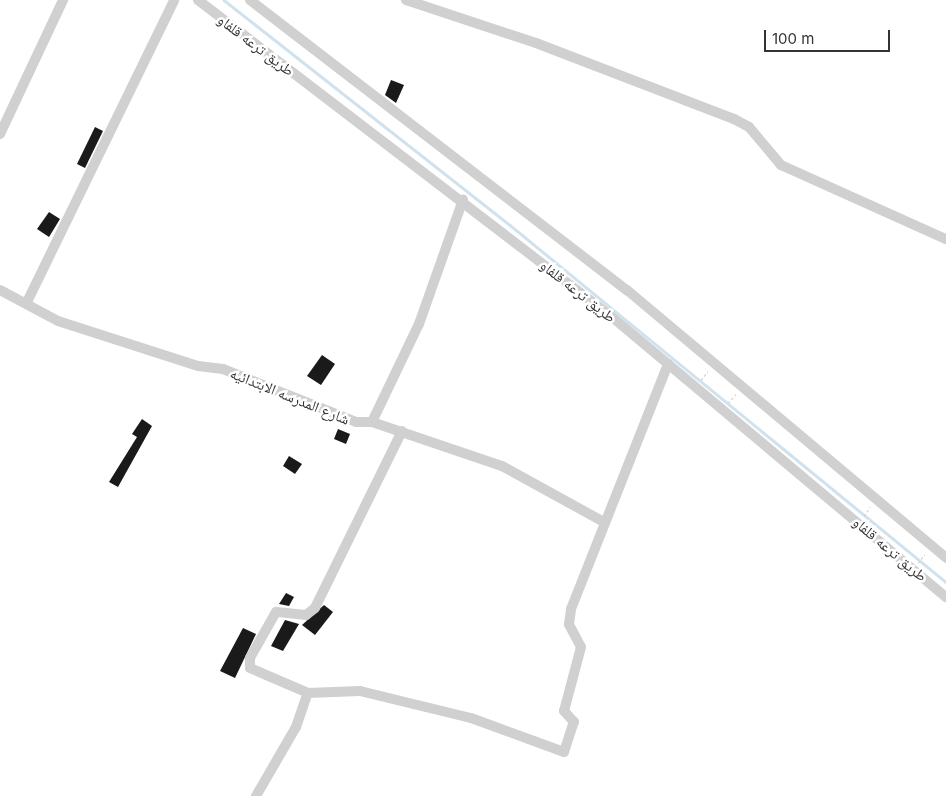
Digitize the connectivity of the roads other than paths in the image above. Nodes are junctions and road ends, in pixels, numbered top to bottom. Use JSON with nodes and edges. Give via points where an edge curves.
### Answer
{"nodes":[{"id":1,"x":63,"y":0,"type":"edge"},
{"id":2,"x":174,"y":0,"type":"edge"},
{"id":3,"x":198,"y":0,"type":"edge"},
{"id":4,"x":250,"y":0,"type":"edge"},
{"id":5,"x":406,"y":0,"type":"edge"},
{"id":6,"x":0,"y":134,"type":"edge"},
{"id":7,"x":463,"y":200,"type":"junction"},
{"id":8,"x":946,"y":239,"type":"edge"},
{"id":9,"x":0,"y":290,"type":"edge"},
{"id":10,"x":27,"y":302,"type":"junction"},
{"id":11,"x":668,"y":364,"type":"junction"},
{"id":12,"x":372,"y":422,"type":"junction"},
{"id":13,"x":402,"y":431,"type":"junction"},
{"id":14,"x":604,"y":522,"type":"junction"},
{"id":15,"x":946,"y":558,"type":"edge"},
{"id":16,"x":946,"y":597,"type":"edge"},
{"id":17,"x":308,"y":693,"type":"junction"},
{"id":18,"x":256,"y":796,"type":"edge"}],
"edges":[{"from":1,"to":6,"type":"street"},
{"from":2,"to":10,"type":"street"},
{"from":3,"to":7,"type":"street","name":"طريق ترعه قلفاو"},
{"from":4,"to":15,"type":"street","via":[[642,302]]},
{"from":5,"to":8,"type":"street","via":[[536,42],[734,119],[749,128],[781,165]]},
{"from":7,"to":11,"type":"street","name":"طريق ترعه قلفاو"},
{"from":7,"to":12,"type":"street","via":[[418,324]]},
{"from":9,"to":10,"type":"street","name":"شارع المدرسه الابتدائيه"},
{"from":10,"to":12,"type":"street","name":"شارع المدرسه الابتدائيه","via":[[58,321],[198,366],[223,369],[356,422]]},
{"from":11,"to":14,"type":"street"},
{"from":11,"to":16,"type":"street","name":"طريق ترعه قلفاو"},
{"from":12,"to":13,"type":"street","name":"شارع المدرسه الابتدائيه"},
{"from":13,"to":14,"type":"street","name":"شارع المدرسه الابتدائيه","via":[[510,469]]},
{"from":13,"to":17,"type":"street","via":[[315,608],[306,615],[276,612],[250,658],[255,672]]},
{"from":14,"to":17,"type":"street","via":[[569,616],[581,647],[564,711],[574,722],[565,752],[471,718],[360,691]]},
{"from":17,"to":18,"type":"street","via":[[296,727]]}]}
